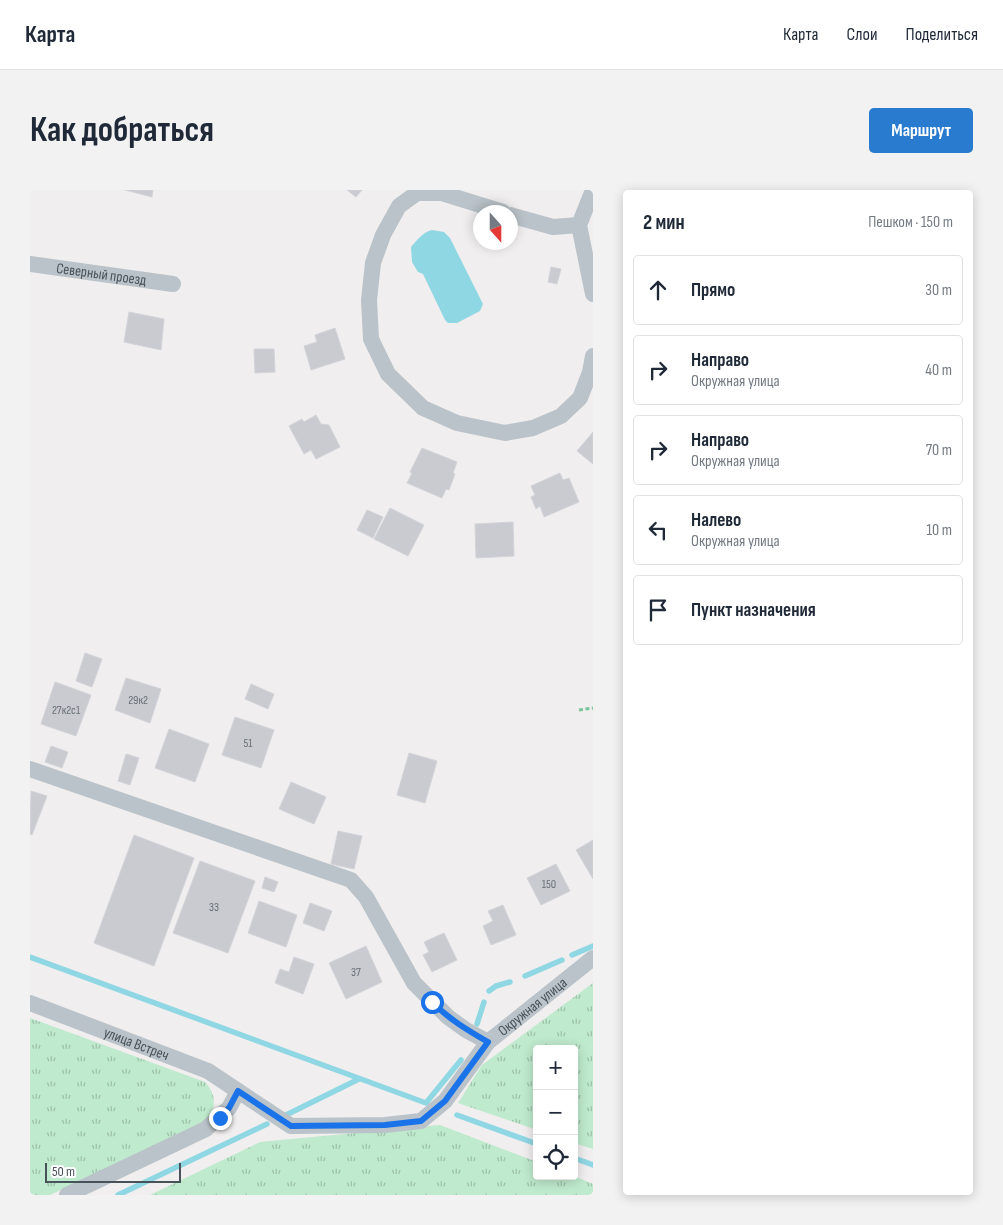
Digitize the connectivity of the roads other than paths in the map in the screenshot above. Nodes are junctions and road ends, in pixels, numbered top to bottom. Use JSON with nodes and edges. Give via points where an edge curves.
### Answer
{"nodes":[{"id":1,"x":593,"y":190,"type":"edge"},
{"id":2,"x":481,"y":205,"type":"edge"},
{"id":3,"x":518,"y":217,"type":"edge"},
{"id":4,"x":579,"y":225,"type":"junction"},
{"id":5,"x":30,"y":264,"type":"edge"},
{"id":6,"x":173,"y":284,"type":"dead end"},
{"id":7,"x":593,"y":294,"type":"edge"},
{"id":8,"x":593,"y":356,"type":"edge"},
{"id":9,"x":30,"y":769,"type":"edge"},
{"id":10,"x":593,"y":958,"type":"edge"},
{"id":11,"x":30,"y":1003,"type":"edge"},
{"id":12,"x":488,"y":1042,"type":"junction"},
{"id":13,"x":238,"y":1091,"type":"junction"},
{"id":14,"x":67,"y":1195,"type":"edge"}],
"edges":[{"from":1,"to":4,"type":"street"},
{"from":2,"to":8,"type":"street","via":[[442,193],[417,193],[399,206],[383,235],[373,263],[369,300],[371,339],[388,374],[423,408],[457,423],[506,433],[533,428],[561,416],[580,398]]},
{"from":3,"to":4,"type":"street","via":[[553,227]]},
{"from":4,"to":7,"type":"street"},
{"from":5,"to":6,"type":"street","name":"Северный проезд"},
{"from":9,"to":12,"type":"street","via":[[350,880],[366,897],[414,983],[448,1017]]},
{"from":10,"to":12,"type":"street","name":"Окружная улица"},
{"from":11,"to":13,"type":"street","name":"улица Встреч","via":[[208,1072]]},
{"from":12,"to":13,"type":"street","name":"Окружная улица","via":[[445,1101],[421,1121],[385,1125],[291,1126]]},
{"from":13,"to":14,"type":"street","via":[[229,1108],[206,1128]]}]}
